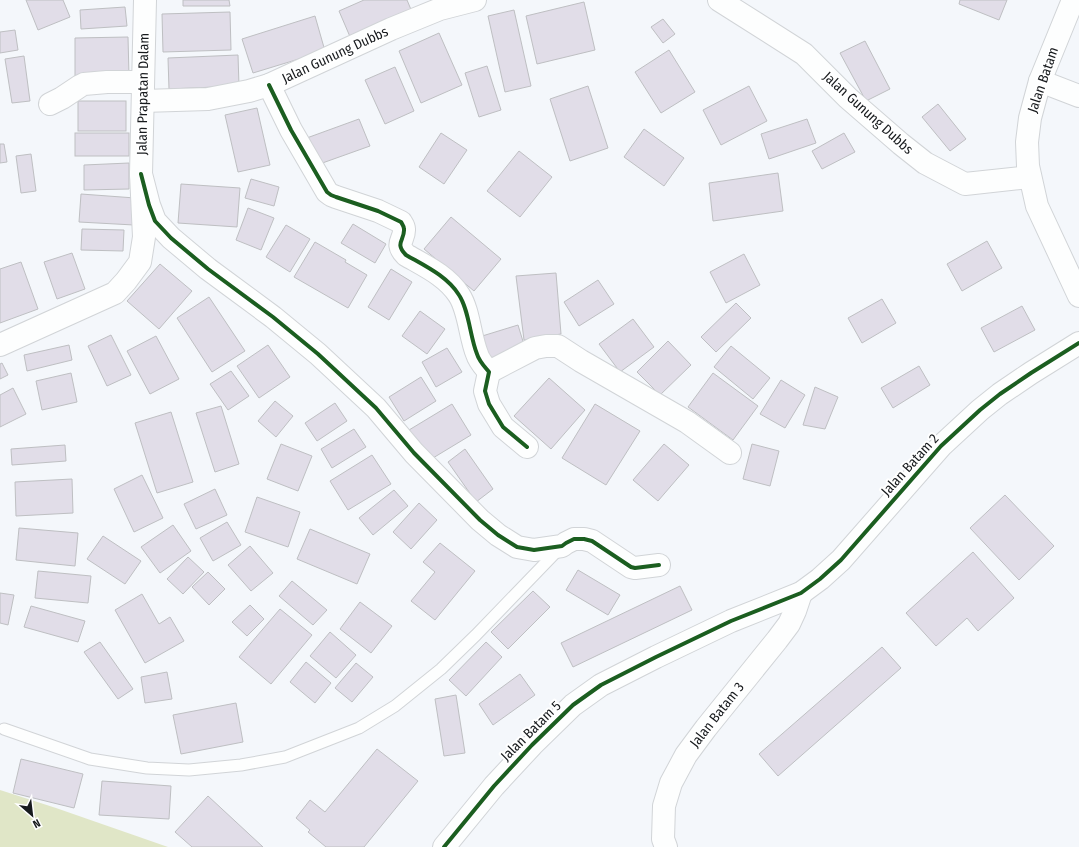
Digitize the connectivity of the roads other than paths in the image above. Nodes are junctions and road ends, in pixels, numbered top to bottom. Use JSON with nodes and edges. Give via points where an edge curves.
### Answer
{"nodes":[{"id":1,"x":145,"y":0,"type":"edge"},
{"id":2,"x":476,"y":0,"type":"edge"},
{"id":3,"x":719,"y":0,"type":"edge"},
{"id":4,"x":1073,"y":0,"type":"edge"},
{"id":5,"x":1040,"y":81,"type":"junction"},
{"id":6,"x":269,"y":85,"type":"junction"},
{"id":7,"x":143,"y":92,"type":"junction"},
{"id":8,"x":1079,"y":96,"type":"edge"},
{"id":9,"x":50,"y":104,"type":"dead end"},
{"id":10,"x":141,"y":174,"type":"junction"},
{"id":11,"x":1030,"y":177,"type":"junction"},
{"id":12,"x":1079,"y":296,"type":"edge"},
{"id":13,"x":1079,"y":344,"type":"edge"},
{"id":14,"x":0,"y":345,"type":"edge"},
{"id":15,"x":489,"y":372,"type":"junction"},
{"id":16,"x":527,"y":447,"type":"dead end"},
{"id":17,"x":730,"y":453,"type":"dead end"},
{"id":18,"x":562,"y":546,"type":"junction"},
{"id":19,"x":659,"y":565,"type":"dead end"},
{"id":20,"x":801,"y":593,"type":"junction"},
{"id":21,"x":765,"y":608,"type":"joint"},
{"id":22,"x":4,"y":729,"type":"dead end"},
{"id":23,"x":444,"y":847,"type":"edge"},
{"id":24,"x":666,"y":847,"type":"edge"}],
"edges":[{"from":1,"to":7,"type":"street","name":"Jalan Prapatan Dalam"},
{"from":2,"to":6,"type":"street","name":"Jalan Gunung Dubbs","via":[[440,9],[391,29]]},
{"from":3,"to":11,"type":"street","name":"Jalan Gunung Dubbs","via":[[804,54],[848,98],[925,163],[966,184]]},
{"from":4,"to":5,"type":"street","name":"Jalan Batam"},
{"from":5,"to":8,"type":"street"},
{"from":5,"to":11,"type":"street","name":"Jalan Batam","via":[[1030,118],[1027,142]]},
{"from":6,"to":7,"type":"street","name":"Jalan Gunung Dubbs","via":[[208,99]]},
{"from":6,"to":15,"type":"street","via":[[291,130],[328,192],[401,222],[404,229],[400,245],[403,252],[439,274],[460,296],[476,353]]},
{"from":7,"to":9,"type":"street","name":"Jalan Gunung Dubbs","via":[[102,83],[84,84]]},
{"from":7,"to":10,"type":"street","name":"Jalan Prapatan Dalam"},
{"from":10,"to":14,"type":"street","name":"Jalan Prapatan Dalam","via":[[144,237],[140,262],[126,281],[115,293]]},
{"from":10,"to":18,"type":"street","via":[[155,221],[171,238],[318,354],[376,408],[414,453],[480,520],[517,547],[534,550]]},
{"from":11,"to":12,"type":"street","name":"Jalan Batam","via":[[1037,206]]},
{"from":13,"to":20,"type":"street","name":"Jalan Batam 2","via":[[1000,394],[974,416],[941,446],[841,560],[820,580]]},
{"from":15,"to":16,"type":"street","via":[[485,391],[489,404],[503,427]]},
{"from":15,"to":17,"type":"street","via":[[536,348],[558,346],[687,422]]},
{"from":18,"to":19,"type":"street","via":[[574,539],[584,540],[592,542],[631,567]]},
{"from":18,"to":22,"type":"lane","via":[[476,635],[395,706],[359,728],[285,757],[241,765],[189,770],[147,768],[90,758]]},
{"from":20,"to":21,"type":"street","name":"Jalan Batam 2"},
{"from":20,"to":24,"type":"street","name":"Jalan Batam 3","via":[[789,624],[682,762],[671,783],[664,806],[663,839]]},
{"from":21,"to":23,"type":"street","name":"Jalan Batam 5","via":[[730,621],[656,657],[601,685],[573,705],[494,786]]}]}
